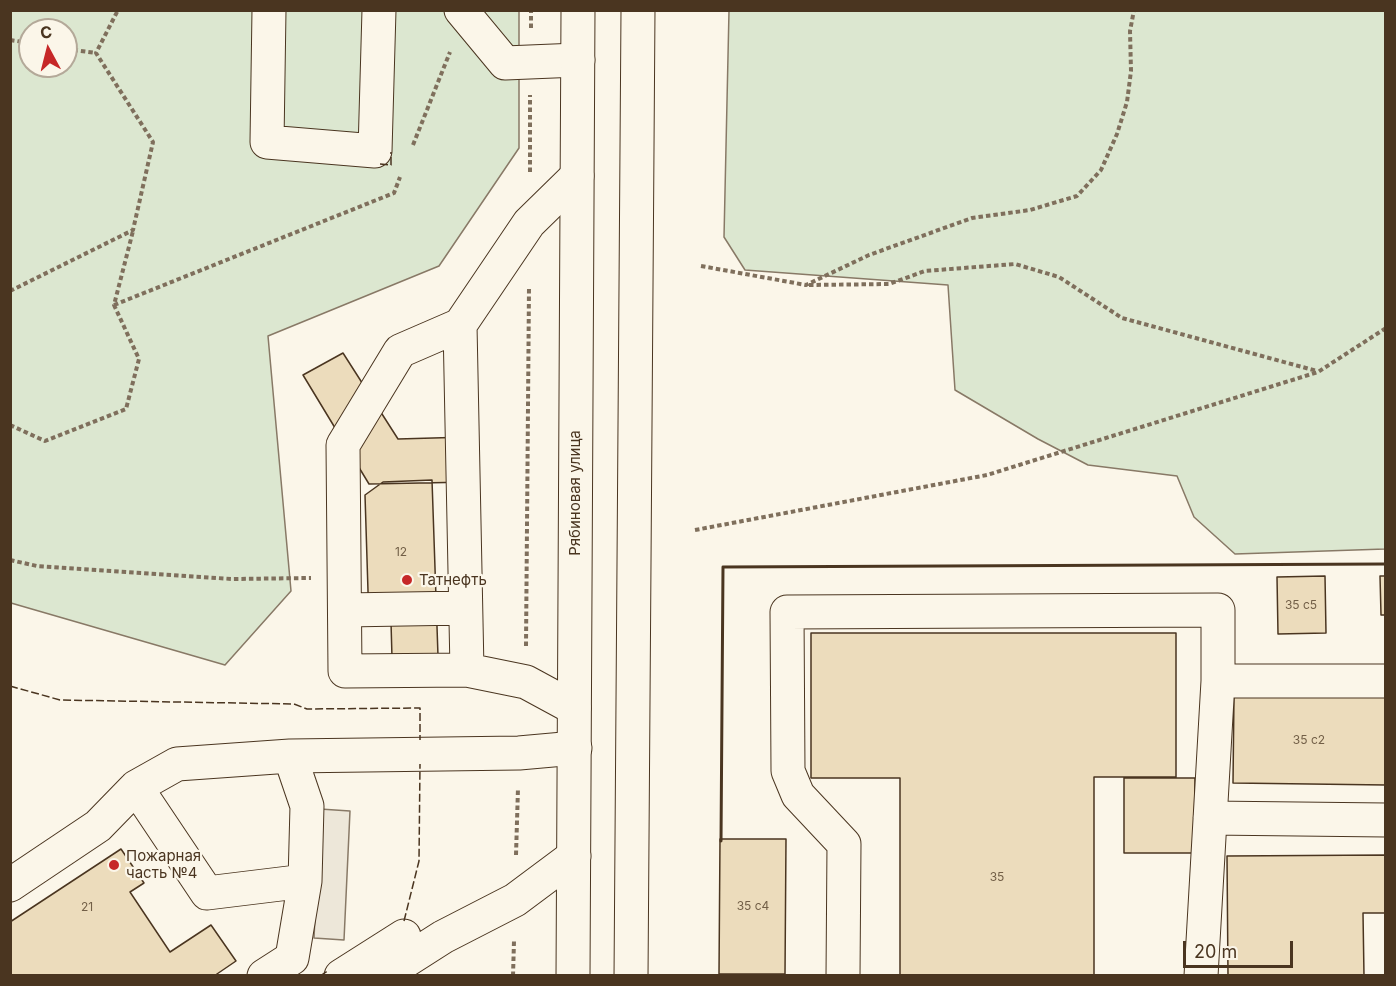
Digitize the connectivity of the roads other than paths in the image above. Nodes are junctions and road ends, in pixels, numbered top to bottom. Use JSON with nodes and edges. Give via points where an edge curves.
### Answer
{"nodes":[{"id":1,"x":269,"y":10,"type":"edge"},
{"id":2,"x":379,"y":10,"type":"edge"},
{"id":3,"x":578,"y":10,"type":"edge"},
{"id":4,"x":638,"y":10,"type":"edge"},
{"id":5,"x":463,"y":13,"type":"edge"},
{"id":6,"x":578,"y":60,"type":"junction"},
{"id":7,"x":577,"y":176,"type":"junction"},
{"id":8,"x":460,"y":325,"type":"junction"},
{"id":9,"x":465,"y":608,"type":"junction"},
{"id":10,"x":345,"y":610,"type":"junction"},
{"id":11,"x":467,"y":670,"type":"junction"},
{"id":12,"x":1218,"y":681,"type":"junction"},
{"id":13,"x":1386,"y":681,"type":"edge"},
{"id":14,"x":574,"y":708,"type":"junction"},
{"id":15,"x":575,"y":747,"type":"junction"},
{"id":16,"x":290,"y":756,"type":"junction"},
{"id":17,"x":136,"y":787,"type":"junction"},
{"id":18,"x":1210,"y":818,"type":"junction"},
{"id":19,"x":1386,"y":820,"type":"edge"},
{"id":20,"x":573,"y":856,"type":"junction"},
{"id":21,"x":305,"y":881,"type":"junction"},
{"id":22,"x":10,"y":885,"type":"edge"},
{"id":23,"x":444,"y":937,"type":"junction"},
{"id":24,"x":264,"y":975,"type":"edge"},
{"id":25,"x":341,"y":975,"type":"edge"},
{"id":26,"x":382,"y":975,"type":"edge"},
{"id":27,"x":573,"y":975,"type":"edge"},
{"id":28,"x":631,"y":975,"type":"edge"},
{"id":29,"x":843,"y":975,"type":"edge"},
{"id":30,"x":1201,"y":975,"type":"edge"}],
"edges":[{"from":1,"to":2,"type":"main road","via":[[267,142],[375,151]]},
{"from":3,"to":6,"type":"main road","name":"Рябиновая улица"},
{"from":4,"to":28,"type":"main road"},
{"from":5,"to":6,"type":"main road","via":[[504,63]]},
{"from":6,"to":7,"type":"main road","name":"Рябиновая улица"},
{"from":7,"to":8,"type":"main road","via":[[529,223]]},
{"from":7,"to":14,"type":"main road","name":"Рябиновая улица"},
{"from":8,"to":9,"type":"main road"},
{"from":8,"to":10,"type":"main road","via":[[400,351],[343,445]]},
{"from":9,"to":10,"type":"main road"},
{"from":9,"to":11,"type":"main road"},
{"from":10,"to":11,"type":"main road","via":[[345,671]]},
{"from":11,"to":14,"type":"main road","via":[[526,682]]},
{"from":12,"to":13,"type":"main road"},
{"from":12,"to":18,"type":"main road"},
{"from":12,"to":29,"type":"main road","via":[[1218,610],[787,612],[788,771],[798,795],[844,844]]},
{"from":14,"to":15,"type":"main road","name":"Рябиновая улица"},
{"from":15,"to":16,"type":"main road","via":[[519,753]]},
{"from":15,"to":20,"type":"main road","name":"Рябиновая улица"},
{"from":16,"to":17,"type":"main road","via":[[177,764]]},
{"from":16,"to":21,"type":"main road","via":[[307,806]]},
{"from":17,"to":21,"type":"main road","via":[[207,893]]},
{"from":17,"to":22,"type":"main road","via":[[98,826]]},
{"from":18,"to":19,"type":"main road"},
{"from":18,"to":30,"type":"main road"},
{"from":20,"to":23,"type":"main road","via":[[514,900]]},
{"from":20,"to":27,"type":"main road","name":"Рябиновая улица"},
{"from":21,"to":24,"type":"main road","via":[[292,958]]},
{"from":23,"to":25,"type":"main road","via":[[417,928]]},
{"from":23,"to":26,"type":"main road"}]}
